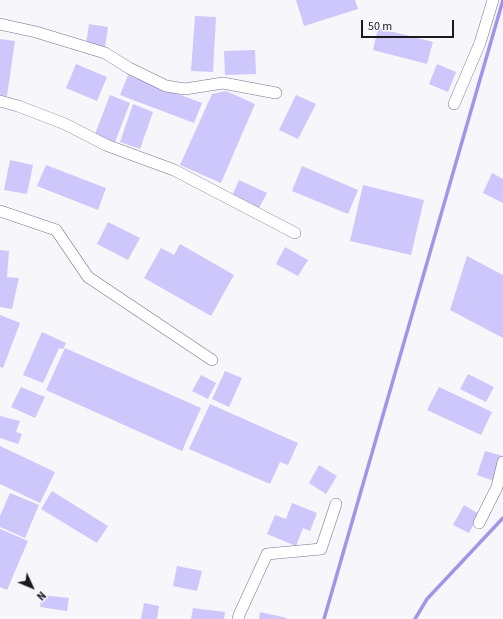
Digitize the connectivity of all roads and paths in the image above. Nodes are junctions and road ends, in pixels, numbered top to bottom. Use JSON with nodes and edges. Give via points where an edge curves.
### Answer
{"nodes":[{"id":1,"x":493,"y":0,"type":"edge"},
{"id":2,"x":0,"y":24,"type":"edge"},
{"id":3,"x":276,"y":93,"type":"dead end"},
{"id":4,"x":0,"y":101,"type":"edge"},
{"id":5,"x":454,"y":104,"type":"dead end"},
{"id":6,"x":0,"y":211,"type":"edge"},
{"id":7,"x":295,"y":233,"type":"dead end"},
{"id":8,"x":212,"y":360,"type":"dead end"},
{"id":9,"x":503,"y":462,"type":"edge"},
{"id":10,"x":336,"y":504,"type":"dead end"},
{"id":11,"x":479,"y":522,"type":"dead end"},
{"id":12,"x":238,"y":619,"type":"edge"}],
"edges":[{"from":1,"to":5,"type":"street","via":[[480,43]]},
{"from":2,"to":3,"type":"street","via":[[105,53],[166,86],[185,89],[223,83]]},
{"from":4,"to":7,"type":"street","via":[[65,124],[106,145],[174,170]]},
{"from":6,"to":8,"type":"street","via":[[56,230],[88,277]]},
{"from":9,"to":11,"type":"street","via":[[497,486]]},
{"from":10,"to":12,"type":"street","via":[[321,549],[267,554]]}]}
